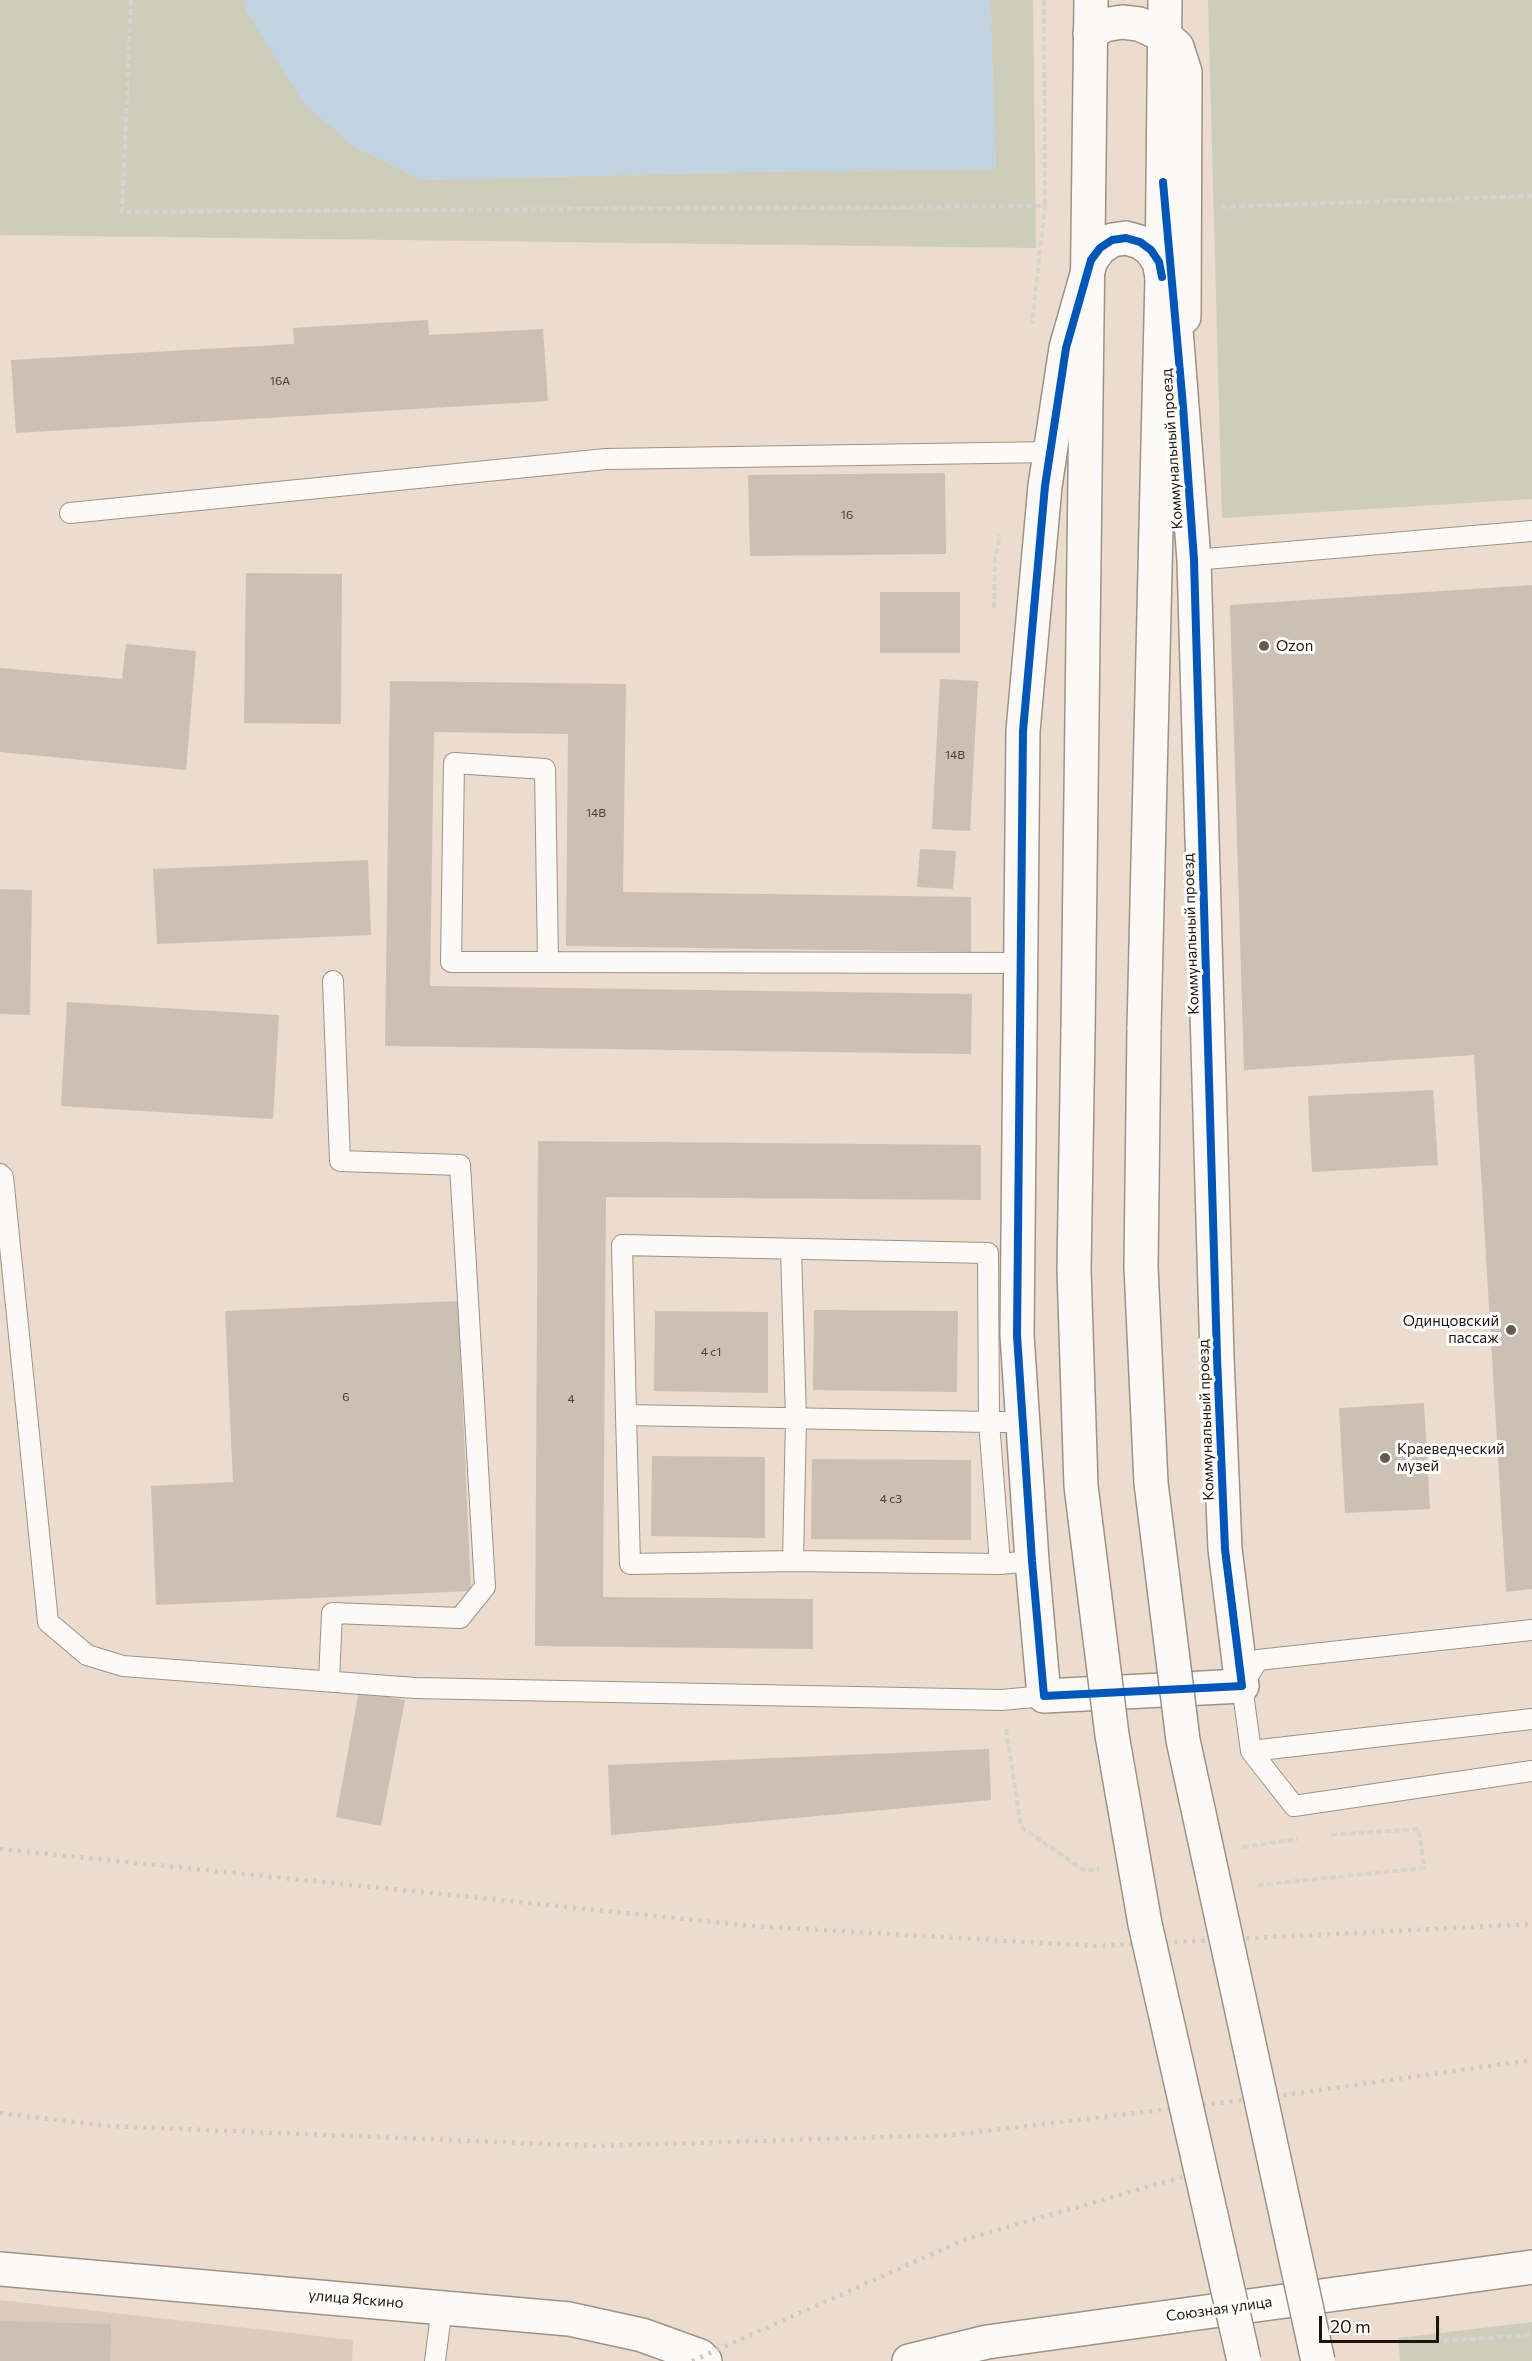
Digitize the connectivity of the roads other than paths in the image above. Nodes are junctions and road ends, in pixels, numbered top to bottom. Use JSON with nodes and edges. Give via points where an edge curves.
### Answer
{"nodes":[{"id":1,"x":1091,"y":0,"type":"edge"},
{"id":2,"x":1165,"y":0,"type":"edge"},
{"id":3,"x":1090,"y":34,"type":"junction"},
{"id":4,"x":1165,"y":36,"type":"junction"},
{"id":5,"x":1163,"y":182,"type":"junction"},
{"id":6,"x":1087,"y":274,"type":"junction"},
{"id":7,"x":1162,"y":276,"type":"junction"},
{"id":8,"x":1183,"y":406,"type":"junction"},
{"id":9,"x":1052,"y":452,"type":"junction"},
{"id":10,"x":70,"y":513,"type":"dead end"},
{"id":11,"x":1532,"y":531,"type":"edge"},
{"id":12,"x":1194,"y":560,"type":"junction"},
{"id":13,"x":548,"y":962,"type":"junction"},
{"id":14,"x":1020,"y":963,"type":"junction"},
{"id":15,"x":333,"y":981,"type":"dead end"},
{"id":16,"x":0,"y":1174,"type":"edge"},
{"id":17,"x":791,"y":1250,"type":"junction"},
{"id":18,"x":1003,"y":1253,"type":"junction"},
{"id":19,"x":626,"y":1415,"type":"junction"},
{"id":20,"x":795,"y":1419,"type":"junction"},
{"id":21,"x":989,"y":1422,"type":"junction"},
{"id":22,"x":1023,"y":1422,"type":"junction"},
{"id":23,"x":793,"y":1561,"type":"junction"},
{"id":24,"x":1016,"y":1562,"type":"junction"},
{"id":25,"x":1532,"y":1630,"type":"edge"},
{"id":26,"x":329,"y":1682,"type":"junction"},
{"id":27,"x":1242,"y":1686,"type":"junction"},
{"id":28,"x":1044,"y":1696,"type":"junction"},
{"id":29,"x":1532,"y":1719,"type":"edge"},
{"id":30,"x":1251,"y":1751,"type":"junction"},
{"id":31,"x":1532,"y":1771,"type":"edge"},
{"id":32,"x":1532,"y":2267,"type":"edge"},
{"id":33,"x":0,"y":2269,"type":"edge"},
{"id":34,"x":442,"y":2307,"type":"junction"},
{"id":35,"x":435,"y":2361,"type":"edge"},
{"id":36,"x":705,"y":2361,"type":"edge"},
{"id":37,"x":909,"y":2361,"type":"edge"},
{"id":38,"x":1244,"y":2361,"type":"edge"},
{"id":39,"x":1318,"y":2361,"type":"edge"}],
"edges":[{"from":1,"to":3,"type":"street"},
{"from":2,"to":4,"type":"street","name":"Коммунальный проезд"},
{"from":3,"to":4,"type":"street","via":[[1104,25],[1122,22],[1139,24]]},
{"from":3,"to":6,"type":"street"},
{"from":4,"to":5,"type":"street","name":"Коммунальный проезд"},
{"from":4,"to":8,"type":"street","via":[[1177,47],[1185,72]]},
{"from":5,"to":7,"type":"street"},
{"from":5,"to":8,"type":"street","name":"Коммунальный проезд"},
{"from":6,"to":7,"type":"street","via":[[1100,248],[1112,240],[1126,238],[1151,250]]},
{"from":6,"to":9,"type":"street","via":[[1066,348]]},
{"from":6,"to":38,"type":"street","bridge":true,"via":[[1074,1269],[1081,1486],[1110,1723],[1145,1924]]},
{"from":7,"to":39,"type":"street","bridge":true,"via":[[1141,1268],[1151,1483],[1183,1740]]},
{"from":8,"to":12,"type":"street","name":"Коммунальный проезд"},
{"from":9,"to":10,"type":"lane","via":[[606,459]]},
{"from":9,"to":14,"type":"street","via":[[1045,486],[1023,731]]},
{"from":11,"to":12,"type":"lane"},
{"from":12,"to":27,"type":"street","name":"Коммунальный проезд","via":[[1217,1369],[1226,1549]]},
{"from":13,"to":13,"type":"lane","via":[[545,769],[454,763],[451,962]]},
{"from":13,"to":14,"type":"lane"},
{"from":14,"to":18,"type":"street"},
{"from":15,"to":26,"type":"lane","via":[[340,1161],[460,1165],[485,1587],[460,1618],[332,1613]]},
{"from":16,"to":26,"type":"lane","via":[[48,1622],[87,1655],[123,1666]]},
{"from":17,"to":18,"type":"lane"},
{"from":17,"to":19,"type":"lane","via":[[622,1245]]},
{"from":17,"to":20,"type":"lane"},
{"from":18,"to":21,"type":"lane"},
{"from":18,"to":22,"type":"street","via":[[1017,1335]]},
{"from":19,"to":20,"type":"lane"},
{"from":19,"to":23,"type":"lane","via":[[630,1564]]},
{"from":20,"to":21,"type":"lane"},
{"from":20,"to":23,"type":"lane"},
{"from":21,"to":22,"type":"lane"},
{"from":21,"to":24,"type":"lane"},
{"from":22,"to":24,"type":"street"},
{"from":23,"to":24,"type":"lane"},
{"from":24,"to":28,"type":"street"},
{"from":25,"to":27,"type":"lane","via":[[1258,1660]]},
{"from":26,"to":28,"type":"lane","via":[[415,1688],[1002,1700]]},
{"from":27,"to":28,"type":"street"},
{"from":27,"to":30,"type":"lane"},
{"from":29,"to":30,"type":"lane"},
{"from":30,"to":31,"type":"lane","via":[[1294,1806]]},
{"from":32,"to":37,"type":"street","name":"Союзная улица","via":[[987,2342]]},
{"from":33,"to":34,"type":"street","name":"улица Яскино"},
{"from":34,"to":35,"type":"lane"},
{"from":34,"to":36,"type":"street","name":"улица Яскино","via":[[569,2319],[642,2335]]}]}
